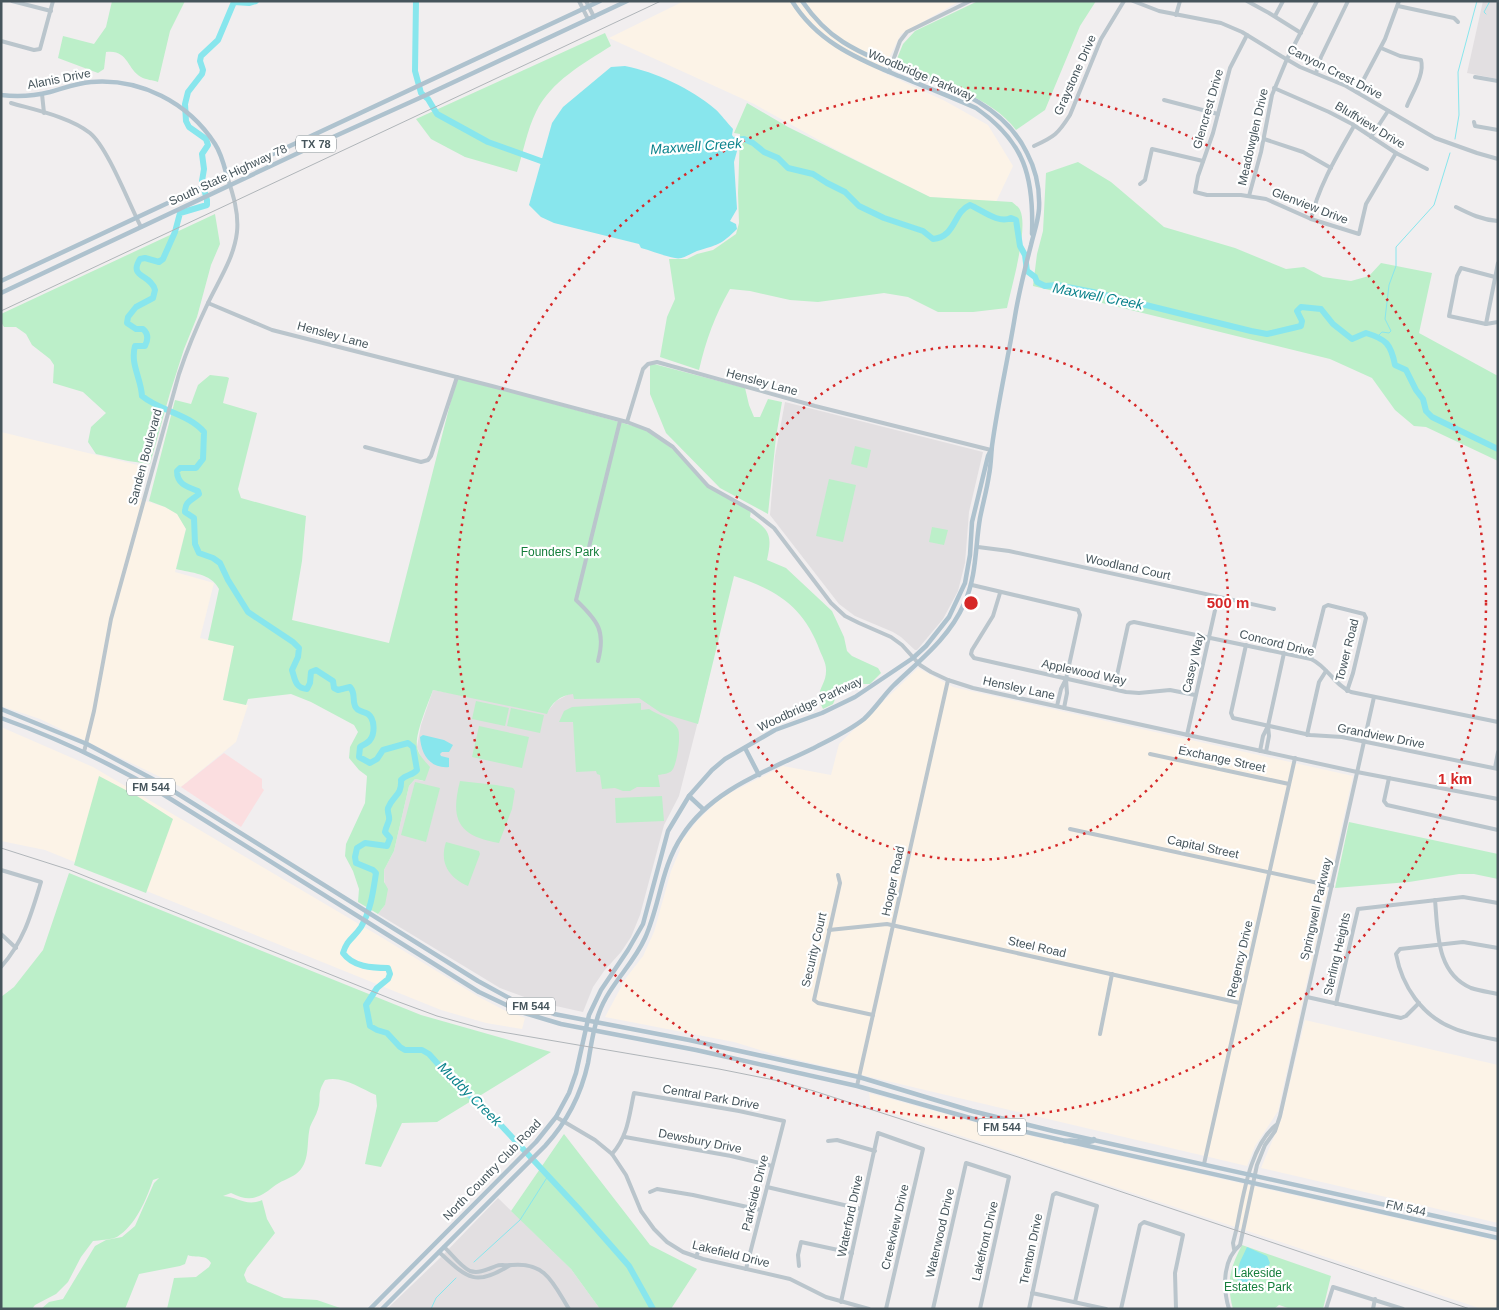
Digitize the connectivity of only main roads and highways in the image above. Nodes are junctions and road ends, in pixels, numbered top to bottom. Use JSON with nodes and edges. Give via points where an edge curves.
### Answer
{"nodes":[{"id":1,"x":600,"y":1,"type":"edge"},
{"id":2,"x":627,"y":1,"type":"edge"},
{"id":3,"x":792,"y":1,"type":"edge"},
{"id":4,"x":802,"y":1,"type":"edge"},
{"id":5,"x":587,"y":4,"type":"edge"},
{"id":6,"x":843,"y":42,"type":"junction"},
{"id":7,"x":836,"y":47,"type":"junction"},
{"id":8,"x":1,"y":95,"type":"edge"},
{"id":9,"x":227,"y":176,"type":"junction"},
{"id":10,"x":1032,"y":238,"type":"junction"},
{"id":11,"x":1,"y":281,"type":"edge"},
{"id":12,"x":1,"y":293,"type":"edge"},
{"id":13,"x":991,"y":450,"type":"junction"},
{"id":14,"x":971,"y":537,"type":"junction"},
{"id":15,"x":978,"y":537,"type":"junction"},
{"id":16,"x":965,"y":583,"type":"junction"},
{"id":17,"x":972,"y":585,"type":"junction"},
{"id":18,"x":1,"y":710,"type":"edge"},
{"id":19,"x":1,"y":718,"type":"edge"},
{"id":20,"x":745,"y":748,"type":"junction"},
{"id":21,"x":759,"y":775,"type":"junction"},
{"id":22,"x":689,"y":796,"type":"junction"},
{"id":23,"x":703,"y":809,"type":"junction"},
{"id":24,"x":242,"y":834,"type":"junction"},
{"id":25,"x":238,"y":841,"type":"junction"},
{"id":26,"x":656,"y":871,"type":"junction"},
{"id":27,"x":664,"y":873,"type":"junction"},
{"id":28,"x":642,"y":924,"type":"junction"},
{"id":29,"x":650,"y":927,"type":"junction"},
{"id":30,"x":458,"y":969,"type":"junction"},
{"id":31,"x":613,"y":971,"type":"junction"},
{"id":32,"x":453,"y":976,"type":"junction"},
{"id":33,"x":621,"y":976,"type":"junction"},
{"id":34,"x":588,"y":1021,"type":"junction"},
{"id":35,"x":596,"y":1022,"type":"junction"},
{"id":36,"x":586,"y":1029,"type":"junction"},
{"id":37,"x":594,"y":1031,"type":"junction"},
{"id":38,"x":772,"y":1058,"type":"junction"},
{"id":39,"x":770,"y":1067,"type":"junction"},
{"id":40,"x":897,"y":1097,"type":"junction"},
{"id":41,"x":926,"y":1097,"type":"junction"},
{"id":42,"x":1094,"y":1140,"type":"junction"},
{"id":43,"x":1064,"y":1141,"type":"junction"},
{"id":44,"x":1158,"y":1154,"type":"junction"},
{"id":45,"x":1156,"y":1162,"type":"junction"},
{"id":46,"x":1333,"y":1193,"type":"junction"},
{"id":47,"x":1332,"y":1202,"type":"junction"},
{"id":48,"x":1413,"y":1210,"type":"junction"},
{"id":49,"x":1411,"y":1219,"type":"junction"},
{"id":50,"x":1498,"y":1230,"type":"edge"},
{"id":51,"x":1498,"y":1238,"type":"edge"},
{"id":52,"x":436,"y":1242,"type":"junction"},
{"id":53,"x":444,"y":1247,"type":"junction"},
{"id":54,"x":439,"y":1252,"type":"junction"},
{"id":55,"x":370,"y":1309,"type":"edge"},
{"id":56,"x":382,"y":1309,"type":"edge"}],
"edges":[{"from":1,"to":5,"type":"main road","number":"TX 78"},
{"from":2,"to":12,"type":"main road","name":"South State Highway 78","number":"TX 78"},
{"from":3,"to":7,"type":"main road","name":"Woodbridge Parkway","via":[[808,23]]},
{"from":4,"to":6,"type":"main road","name":"Woodbridge Parkway","via":[[826,29]]},
{"from":5,"to":9,"type":"main road","name":"South State Highway 78","number":"TX 78","via":[[583,9]]},
{"from":6,"to":7,"type":"main road"},
{"from":6,"to":10,"type":"main road","name":"Woodbridge Parkway","via":[[967,95],[984,104],[1010,126],[1026,149],[1038,182],[1039,212]]},
{"from":7,"to":10,"type":"main road","name":"Woodbridge Parkway","via":[[857,59],[976,108],[990,118],[1014,144],[1030,180]]},
{"from":8,"to":9,"type":"main road","name":"Alanis Drive","via":[[42,94],[90,82],[134,84],[158,94],[188,114],[216,145]]},
{"from":9,"to":11,"type":"main road","name":"South State Highway 78","number":"TX 78"},
{"from":10,"to":13,"type":"main road","name":"Woodbridge Parkway"},
{"from":13,"to":14,"type":"main road","name":"Woodbridge Parkway","via":[[979,489]]},
{"from":13,"to":15,"type":"main road","name":"Woodbridge Parkway"},
{"from":14,"to":15,"type":"main road"},
{"from":14,"to":16,"type":"main road","name":"Woodbridge Parkway"},
{"from":15,"to":17,"type":"main road","name":"Woodbridge Parkway"},
{"from":16,"to":17,"type":"main road"},
{"from":16,"to":20,"type":"main road","name":"Woodbridge Parkway","via":[[949,617],[913,658],[855,697],[775,730]]},
{"from":17,"to":21,"type":"main road","name":"Woodbridge Parkway","via":[[958,618],[936,646],[890,689],[863,720],[843,734]]},
{"from":18,"to":24,"type":"main road","name":"FM 544","number":"FM 544","via":[[87,744],[155,780]]},
{"from":19,"to":25,"type":"main road","name":"FM 544","number":"FM 544","via":[[107,762]]},
{"from":20,"to":21,"type":"main road"},
{"from":20,"to":22,"type":"main road","name":"Woodbridge Parkway","via":[[712,770]]},
{"from":21,"to":23,"type":"main road","name":"Woodbridge Parkway"},
{"from":22,"to":23,"type":"main road"},
{"from":22,"to":26,"type":"main road","name":"Woodbridge Parkway","via":[[668,831]]},
{"from":23,"to":27,"type":"main road","name":"Woodbridge Parkway","via":[[676,845]]},
{"from":24,"to":25,"type":"main road"},
{"from":24,"to":30,"type":"main road","name":"FM 544","number":"FM 544"},
{"from":25,"to":32,"type":"main road","name":"FM 544","number":"FM 544"},
{"from":26,"to":27,"type":"main road"},
{"from":26,"to":28,"type":"main road","name":"Woodbridge Parkway"},
{"from":27,"to":29,"type":"main road","name":"Woodbridge Parkway"},
{"from":28,"to":29,"type":"main road"},
{"from":28,"to":31,"type":"main road","name":"Woodbridge Parkway"},
{"from":29,"to":33,"type":"main road","name":"Woodbridge Parkway","via":[[634,959]]},
{"from":30,"to":32,"type":"main road"},
{"from":30,"to":34,"type":"main road","name":"FM 544","number":"FM 544","via":[[503,995],[536,1008]]},
{"from":31,"to":33,"type":"main road"},
{"from":31,"to":34,"type":"main road","name":"Woodbridge Parkway","via":[[599,993]]},
{"from":32,"to":36,"type":"main road","name":"FM 544","number":"FM 544","via":[[521,1012]]},
{"from":33,"to":35,"type":"main road","name":"Woodbridge Parkway","via":[[602,1005]]},
{"from":34,"to":35,"type":"main road","name":"FM 544","number":"FM 544"},
{"from":34,"to":36,"type":"main road","name":"North Country Club Road"},
{"from":35,"to":37,"type":"main road","name":"North Country Club Road"},
{"from":35,"to":38,"type":"main road","name":"FM 544","number":"FM 544"},
{"from":36,"to":37,"type":"main road","name":"FM 544","number":"FM 544"},
{"from":36,"to":52,"type":"main road","name":"North Country Club Road","via":[[574,1080],[556,1117],[536,1142]]},
{"from":37,"to":39,"type":"main road","name":"FM 544","number":"FM 544"},
{"from":37,"to":53,"type":"main road","name":"North Country Club Road","via":[[581,1087],[564,1122],[524,1168]]},
{"from":38,"to":39,"type":"main road"},
{"from":38,"to":41,"type":"main road","name":"FM 544","number":"FM 544","via":[[859,1077]]},
{"from":39,"to":40,"type":"main road","name":"FM 544","number":"FM 544"},
{"from":40,"to":41,"type":"main road","via":[[919,1100]]},
{"from":40,"to":43,"type":"main road","name":"FM 544","number":"FM 544"},
{"from":41,"to":42,"type":"main road","name":"FM 544","number":"FM 544"},
{"from":42,"to":43,"type":"main road"},
{"from":42,"to":44,"type":"main road","name":"FM 544","number":"FM 544"},
{"from":43,"to":45,"type":"main road","name":"FM 544","number":"FM 544"},
{"from":44,"to":45,"type":"main road"},
{"from":44,"to":46,"type":"main road","name":"FM 544","number":"FM 544"},
{"from":45,"to":47,"type":"main road","name":"FM 544","number":"FM 544"},
{"from":46,"to":47,"type":"main road"},
{"from":46,"to":48,"type":"main road","name":"FM 544","number":"FM 544"},
{"from":47,"to":49,"type":"main road","name":"FM 544","number":"FM 544"},
{"from":48,"to":49,"type":"main road"},
{"from":48,"to":50,"type":"main road","name":"FM 544","number":"FM 544"},
{"from":49,"to":51,"type":"main road","name":"FM 544","number":"FM 544"},
{"from":50,"to":51,"type":"main road"},
{"from":52,"to":53,"type":"main road"},
{"from":52,"to":54,"type":"main road"},
{"from":52,"to":55,"type":"main road","name":"North Country Club Road"},
{"from":53,"to":54,"type":"main road","name":"North Country Club Road"},
{"from":54,"to":56,"type":"main road","name":"North Country Club Road"}]}
